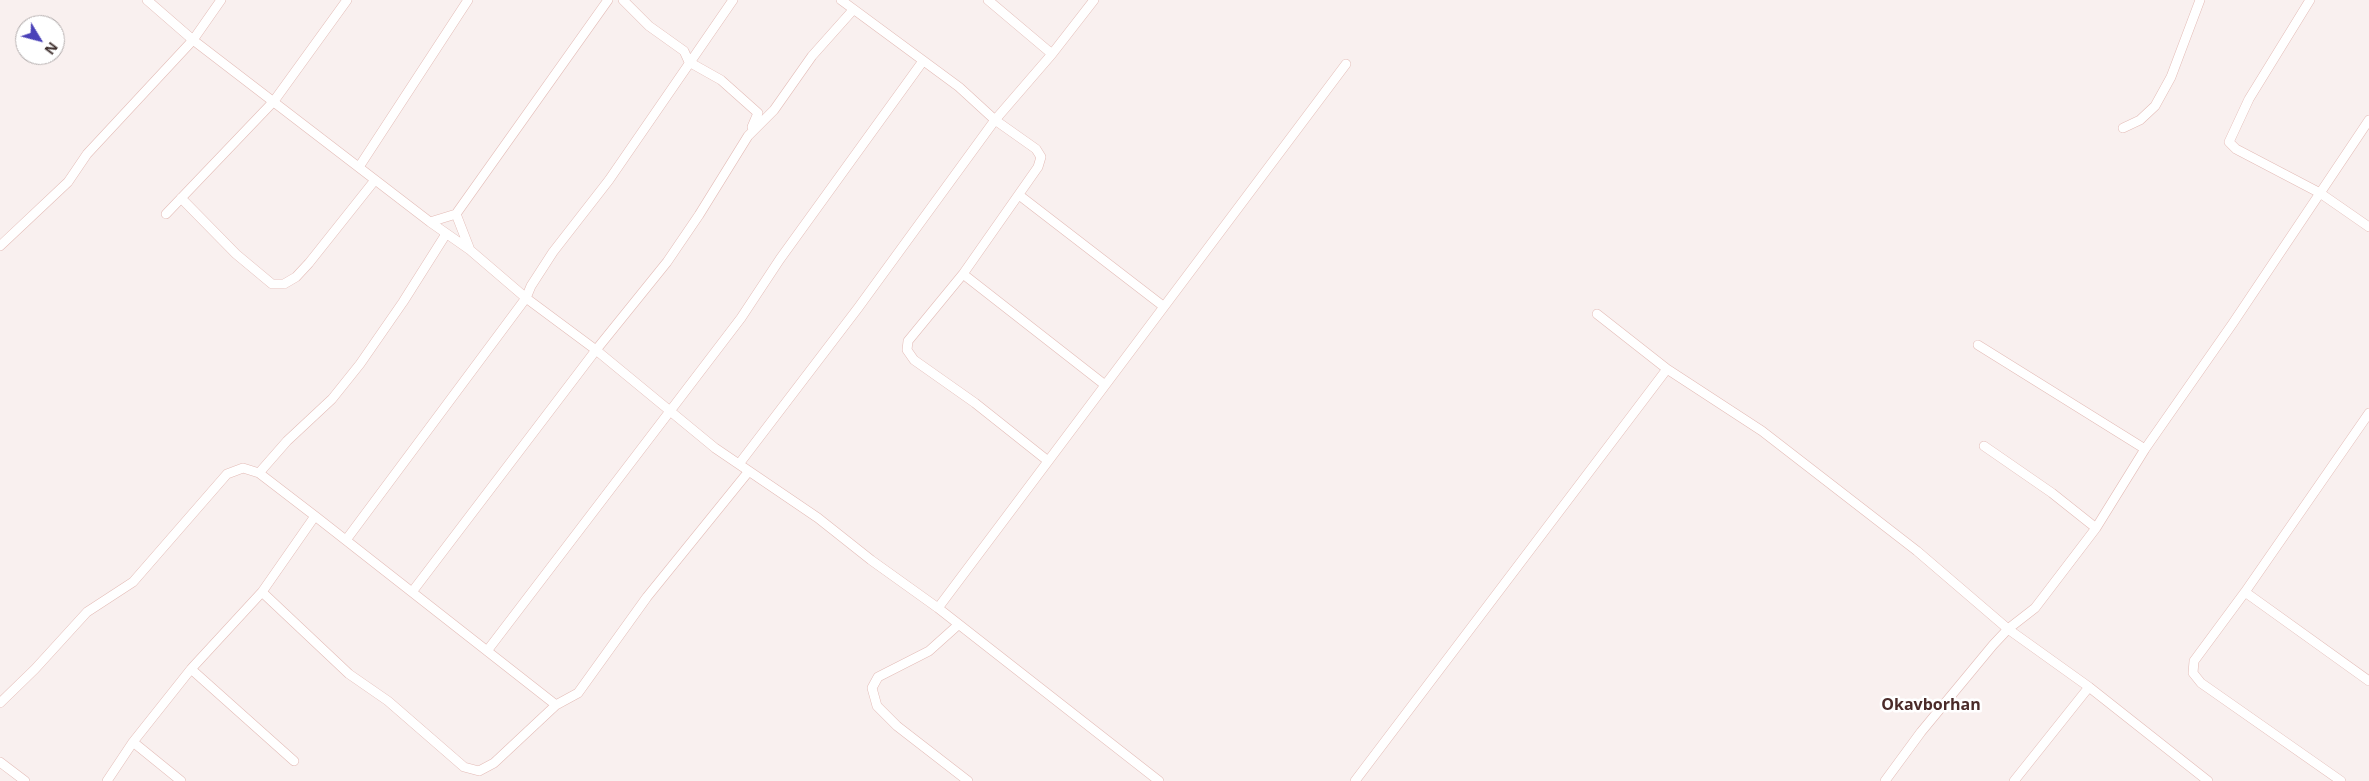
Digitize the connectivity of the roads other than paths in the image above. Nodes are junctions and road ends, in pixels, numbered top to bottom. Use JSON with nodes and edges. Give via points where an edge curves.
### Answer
{"nodes":[{"id":1,"x":147,"y":0,"type":"edge"},
{"id":2,"x":221,"y":0,"type":"edge"},
{"id":3,"x":346,"y":0,"type":"edge"},
{"id":4,"x":468,"y":0,"type":"edge"},
{"id":5,"x":608,"y":0,"type":"edge"},
{"id":6,"x":623,"y":0,"type":"edge"},
{"id":7,"x":733,"y":0,"type":"edge"},
{"id":8,"x":841,"y":0,"type":"edge"},
{"id":9,"x":988,"y":0,"type":"edge"},
{"id":10,"x":1094,"y":0,"type":"edge"},
{"id":11,"x":2200,"y":0,"type":"edge"},
{"id":12,"x":2310,"y":0,"type":"edge"},
{"id":13,"x":853,"y":10,"type":"junction"},
{"id":14,"x":193,"y":40,"type":"junction"},
{"id":15,"x":1052,"y":54,"type":"junction"},
{"id":16,"x":923,"y":61,"type":"junction"},
{"id":17,"x":689,"y":62,"type":"junction"},
{"id":18,"x":1346,"y":64,"type":"dead end"},
{"id":19,"x":274,"y":101,"type":"junction"},
{"id":20,"x":996,"y":120,"type":"junction"},
{"id":21,"x":2369,"y":120,"type":"edge"},
{"id":22,"x":2123,"y":128,"type":"dead end"},
{"id":23,"x":359,"y":167,"type":"junction"},
{"id":24,"x":376,"y":180,"type":"junction"},
{"id":25,"x":2320,"y":193,"type":"junction"},
{"id":26,"x":1019,"y":195,"type":"junction"},
{"id":27,"x":182,"y":198,"type":"junction"},
{"id":28,"x":166,"y":214,"type":"dead end"},
{"id":29,"x":456,"y":214,"type":"junction"},
{"id":30,"x":430,"y":222,"type":"junction"},
{"id":31,"x":2369,"y":227,"type":"edge"},
{"id":32,"x":446,"y":234,"type":"junction"},
{"id":33,"x":674,"y":244,"type":"dead end"},
{"id":34,"x":0,"y":246,"type":"edge"},
{"id":35,"x":470,"y":250,"type":"junction"},
{"id":36,"x":963,"y":274,"type":"junction"},
{"id":37,"x":526,"y":298,"type":"junction"},
{"id":38,"x":1163,"y":306,"type":"junction"},
{"id":39,"x":1596,"y":314,"type":"dead end"},
{"id":40,"x":1978,"y":345,"type":"dead end"},
{"id":41,"x":596,"y":350,"type":"junction"},
{"id":42,"x":1667,"y":369,"type":"junction"},
{"id":43,"x":1105,"y":384,"type":"junction"},
{"id":44,"x":672,"y":410,"type":"junction"},
{"id":45,"x":2369,"y":413,"type":"edge"},
{"id":46,"x":1984,"y":446,"type":"dead end"},
{"id":47,"x":2146,"y":449,"type":"junction"},
{"id":48,"x":1048,"y":461,"type":"junction"},
{"id":49,"x":739,"y":464,"type":"junction"},
{"id":50,"x":749,"y":471,"type":"junction"},
{"id":51,"x":259,"y":473,"type":"junction"},
{"id":52,"x":315,"y":516,"type":"junction"},
{"id":53,"x":2096,"y":528,"type":"junction"},
{"id":54,"x":346,"y":540,"type":"junction"},
{"id":55,"x":262,"y":592,"type":"junction"},
{"id":56,"x":412,"y":592,"type":"junction"},
{"id":57,"x":2244,"y":592,"type":"junction"},
{"id":58,"x":938,"y":608,"type":"junction"},
{"id":59,"x":958,"y":625,"type":"junction"},
{"id":60,"x":2008,"y":629,"type":"junction"},
{"id":61,"x":487,"y":651,"type":"junction"},
{"id":62,"x":191,"y":669,"type":"junction"},
{"id":63,"x":2369,"y":681,"type":"edge"},
{"id":64,"x":2089,"y":687,"type":"junction"},
{"id":65,"x":0,"y":703,"type":"edge"},
{"id":66,"x":556,"y":705,"type":"junction"},
{"id":67,"x":133,"y":742,"type":"junction"},
{"id":68,"x":294,"y":761,"type":"dead end"},
{"id":69,"x":0,"y":762,"type":"edge"},
{"id":70,"x":25,"y":781,"type":"edge"},
{"id":71,"x":107,"y":781,"type":"edge"},
{"id":72,"x":181,"y":781,"type":"edge"},
{"id":73,"x":968,"y":781,"type":"edge"},
{"id":74,"x":1159,"y":781,"type":"edge"},
{"id":75,"x":1355,"y":781,"type":"edge"},
{"id":76,"x":1885,"y":781,"type":"edge"},
{"id":77,"x":2014,"y":781,"type":"edge"},
{"id":78,"x":2208,"y":781,"type":"edge"},
{"id":79,"x":2341,"y":781,"type":"edge"}],
"edges":[{"from":1,"to":14,"type":"street"},
{"from":2,"to":14,"type":"street"},
{"from":3,"to":19,"type":"street"},
{"from":4,"to":23,"type":"street"},
{"from":5,"to":29,"type":"street"},
{"from":6,"to":17,"type":"street","via":[[649,26],[684,51]]},
{"from":7,"to":17,"type":"street"},
{"from":8,"to":13,"type":"street"},
{"from":9,"to":15,"type":"street"},
{"from":10,"to":15,"type":"street"},
{"from":11,"to":22,"type":"street","via":[[2172,77],[2155,106],[2140,120]]},
{"from":12,"to":25,"type":"street","via":[[2249,99],[2230,142],[2236,149]]},
{"from":13,"to":16,"type":"street"},
{"from":13,"to":41,"type":"street","via":[[812,56],[774,110],[748,136],[667,262]]},
{"from":14,"to":19,"type":"street"},
{"from":14,"to":34,"type":"street","via":[[87,154],[68,182]]},
{"from":15,"to":20,"type":"street"},
{"from":16,"to":20,"type":"street"},
{"from":16,"to":44,"type":"street"},
{"from":17,"to":33,"type":"street","via":[[721,80],[758,113],[756,122],[718,182]]},
{"from":17,"to":37,"type":"street","via":[[609,180],[553,252]]},
{"from":18,"to":38,"type":"street"},
{"from":19,"to":23,"type":"street"},
{"from":19,"to":27,"type":"street"},
{"from":20,"to":26,"type":"street","via":[[1036,149],[1040,157],[1038,167]]},
{"from":20,"to":49,"type":"street"},
{"from":21,"to":25,"type":"street"},
{"from":23,"to":24,"type":"street"},
{"from":24,"to":27,"type":"street","via":[[309,263],[284,284],[272,284],[236,254]]},
{"from":24,"to":30,"type":"street"},
{"from":25,"to":31,"type":"street"},
{"from":25,"to":47,"type":"street"},
{"from":26,"to":36,"type":"street"},
{"from":26,"to":38,"type":"street"},
{"from":27,"to":28,"type":"street"},
{"from":29,"to":30,"type":"street"},
{"from":29,"to":35,"type":"street"},
{"from":30,"to":32,"type":"street"},
{"from":32,"to":35,"type":"street"},
{"from":32,"to":51,"type":"street","via":[[360,364],[332,399],[287,441]]},
{"from":35,"to":37,"type":"street"},
{"from":36,"to":43,"type":"street"},
{"from":36,"to":48,"type":"street","via":[[908,342],[907,350],[914,360]]},
{"from":37,"to":41,"type":"street"},
{"from":37,"to":54,"type":"street"},
{"from":38,"to":43,"type":"street"},
{"from":39,"to":42,"type":"street"},
{"from":40,"to":47,"type":"street"},
{"from":41,"to":44,"type":"street"},
{"from":41,"to":56,"type":"street"},
{"from":42,"to":60,"type":"street","via":[[1762,431],[1917,551]]},
{"from":42,"to":75,"type":"street"},
{"from":43,"to":48,"type":"street"},
{"from":44,"to":49,"type":"street","via":[[715,448]]},
{"from":44,"to":61,"type":"street"},
{"from":45,"to":57,"type":"street"},
{"from":46,"to":53,"type":"street"},
{"from":47,"to":53,"type":"street"},
{"from":48,"to":58,"type":"street"},
{"from":49,"to":50,"type":"street"},
{"from":50,"to":58,"type":"street"},
{"from":50,"to":66,"type":"street","via":[[647,597],[578,693]]},
{"from":51,"to":52,"type":"street"},
{"from":51,"to":65,"type":"street","via":[[243,468],[227,474],[134,582],[87,612],[36,669]]},
{"from":52,"to":54,"type":"street"},
{"from":52,"to":55,"type":"street"},
{"from":53,"to":60,"type":"street","via":[[2034,608]]},
{"from":54,"to":56,"type":"street"},
{"from":55,"to":62,"type":"street"},
{"from":55,"to":66,"type":"street","via":[[349,674],[388,701],[464,767],[479,771],[494,763]]},
{"from":56,"to":61,"type":"street"},
{"from":57,"to":63,"type":"street"},
{"from":57,"to":79,"type":"street","via":[[2194,661],[2193,673],[2201,682]]},
{"from":58,"to":59,"type":"street"},
{"from":59,"to":73,"type":"street","via":[[929,651],[878,677],[872,688],[877,706],[897,726]]},
{"from":59,"to":74,"type":"street"},
{"from":60,"to":64,"type":"street"},
{"from":60,"to":76,"type":"street","via":[[1921,732]]},
{"from":61,"to":66,"type":"street"},
{"from":62,"to":67,"type":"street"},
{"from":62,"to":68,"type":"street"},
{"from":64,"to":77,"type":"street"},
{"from":64,"to":78,"type":"street"},
{"from":67,"to":71,"type":"street"},
{"from":67,"to":72,"type":"street"},
{"from":69,"to":70,"type":"street"}]}
